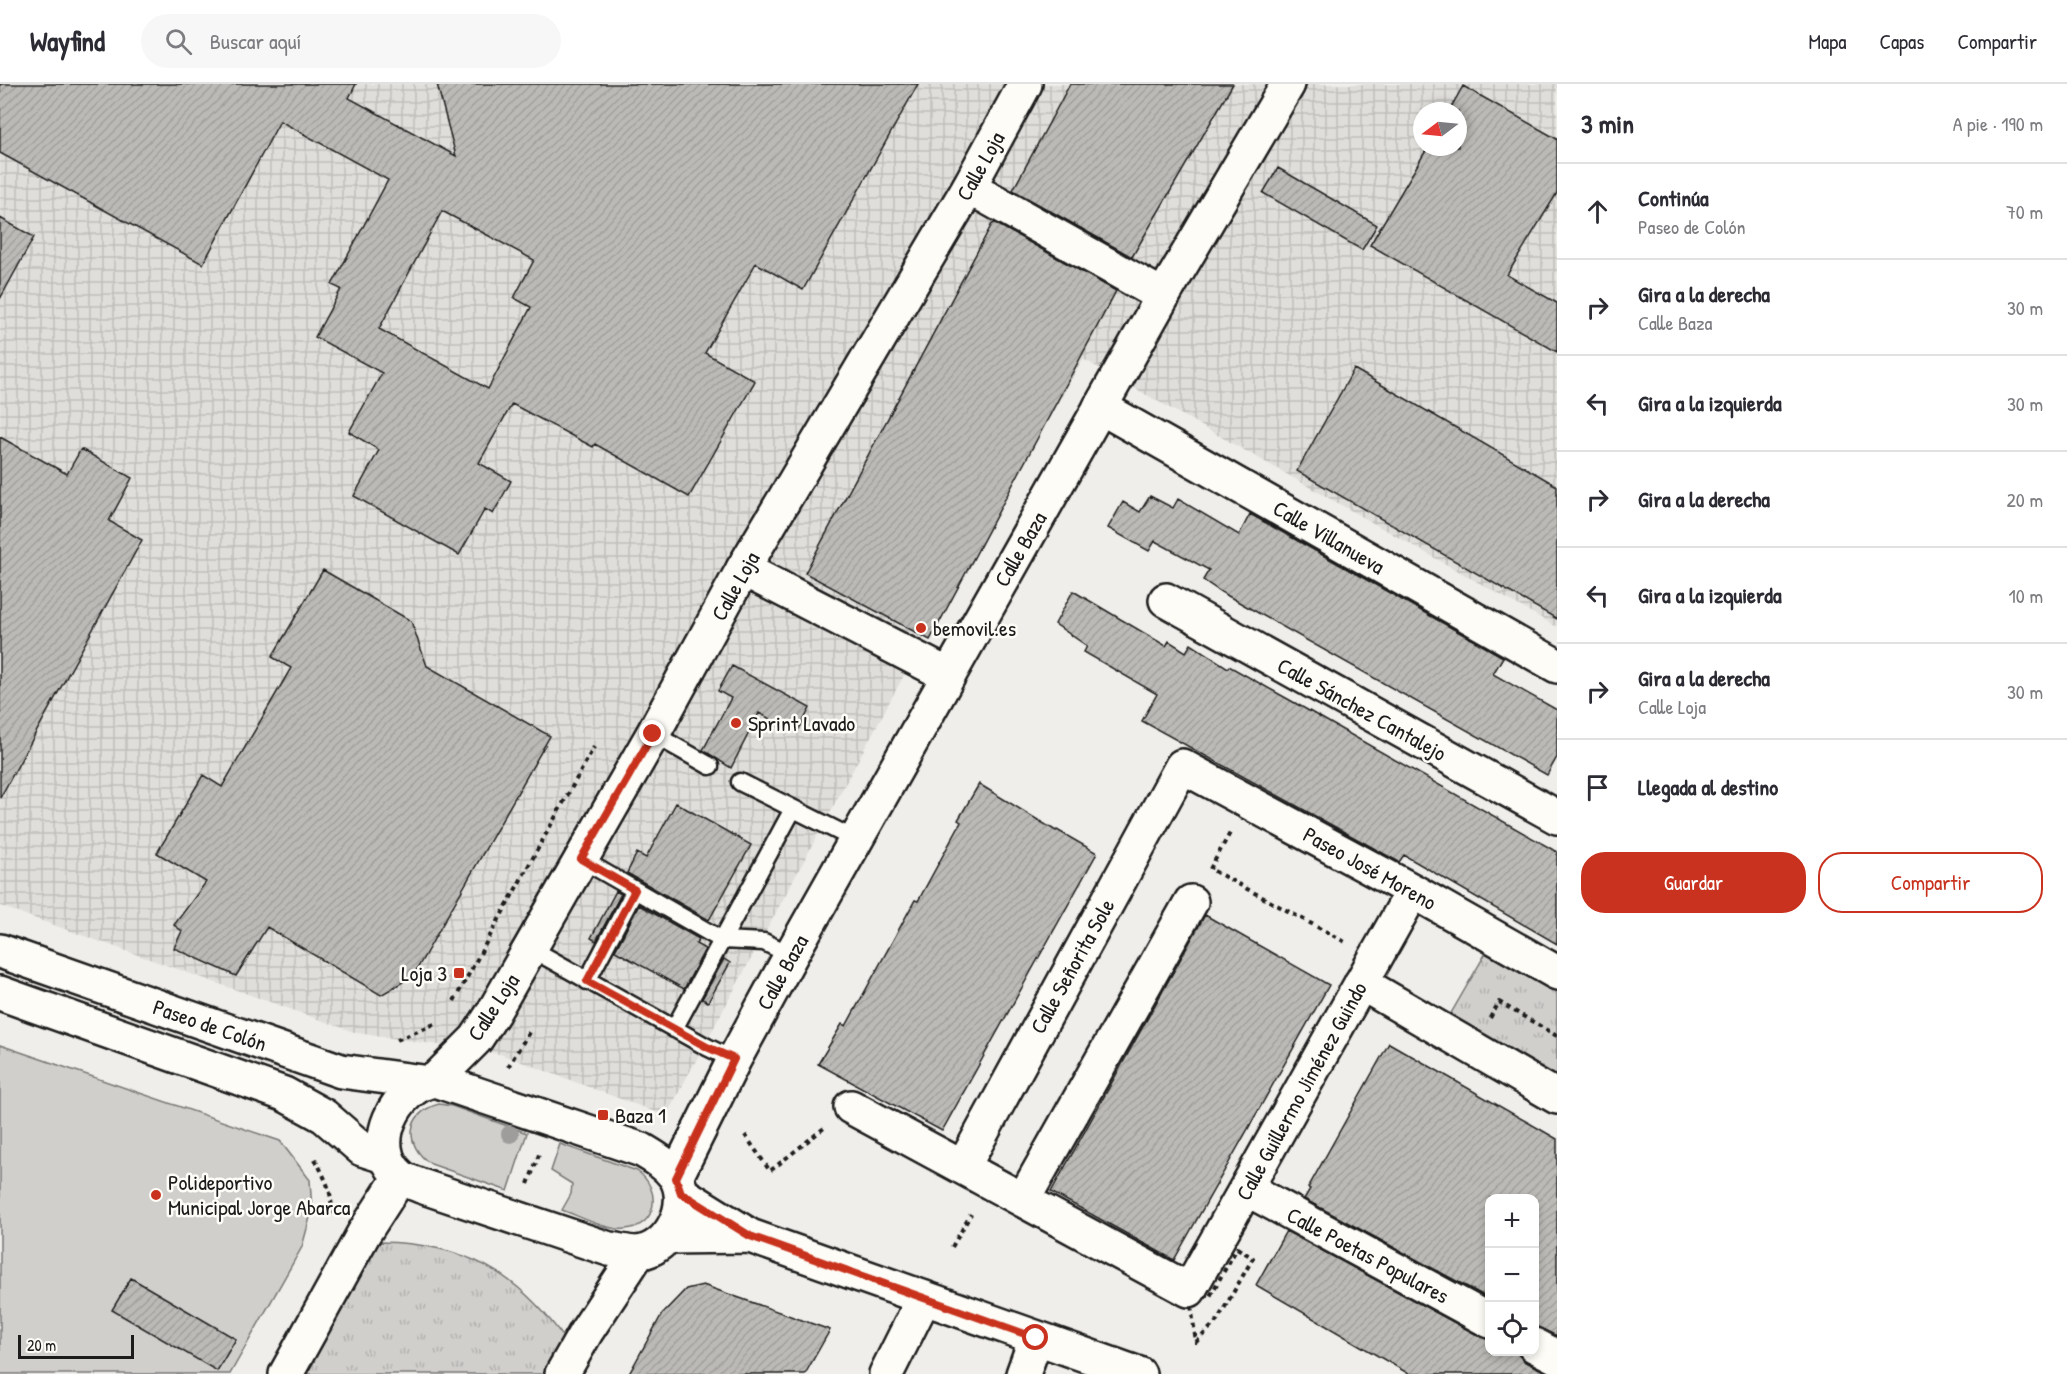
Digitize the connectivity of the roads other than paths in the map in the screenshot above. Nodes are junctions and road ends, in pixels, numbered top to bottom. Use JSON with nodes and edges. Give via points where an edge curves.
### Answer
{"nodes":[{"id":1,"x":1025,"y":84,"type":"edge"},
{"id":2,"x":1288,"y":84,"type":"edge"},
{"id":3,"x":969,"y":187,"type":"junction"},
{"id":4,"x":1163,"y":296,"type":"junction"},
{"id":5,"x":1100,"y":407,"type":"junction"},
{"id":6,"x":743,"y":569,"type":"junction"},
{"id":7,"x":1166,"y":600,"type":"dead end"},
{"id":8,"x":1557,"y":666,"type":"edge"},
{"id":9,"x":948,"y":675,"type":"junction"},
{"id":10,"x":653,"y":734,"type":"junction"},
{"id":11,"x":710,"y":766,"type":"dead end"},
{"id":12,"x":1182,"y":766,"type":"joint"},
{"id":13,"x":740,"y":782,"type":"dead end"},
{"id":14,"x":794,"y":810,"type":"junction"},
{"id":15,"x":1557,"y":817,"type":"edge"},
{"id":16,"x":856,"y":840,"type":"junction"},
{"id":17,"x":581,"y":859,"type":"junction"},
{"id":18,"x":635,"y":890,"type":"junction"},
{"id":19,"x":1413,"y":891,"type":"junction"},
{"id":20,"x":1191,"y":902,"type":"road end"},
{"id":21,"x":722,"y":940,"type":"junction"},
{"id":22,"x":530,"y":948,"type":"junction"},
{"id":23,"x":0,"y":951,"type":"edge"},
{"id":24,"x":791,"y":955,"type":"junction"},
{"id":25,"x":1368,"y":971,"type":"junction"},
{"id":26,"x":1557,"y":973,"type":"edge"},
{"id":27,"x":587,"y":981,"type":"junction"},
{"id":28,"x":0,"y":993,"type":"edge"},
{"id":29,"x":674,"y":1029,"type":"junction"},
{"id":30,"x":734,"y":1059,"type":"junction"},
{"id":31,"x":429,"y":1081,"type":"junction"},
{"id":32,"x":1557,"y":1097,"type":"edge"},
{"id":33,"x":851,"y":1107,"type":"road end"},
{"id":34,"x":393,"y":1167,"type":"junction"},
{"id":35,"x":963,"y":1167,"type":"junction"},
{"id":36,"x":678,"y":1185,"type":"junction"},
{"id":37,"x":1247,"y":1189,"type":"junction"},
{"id":38,"x":1023,"y":1200,"type":"junction"},
{"id":39,"x":750,"y":1236,"type":"junction"},
{"id":40,"x":667,"y":1237,"type":"junction"},
{"id":41,"x":638,"y":1253,"type":"junction"},
{"id":42,"x":924,"y":1298,"type":"junction"},
{"id":43,"x":1485,"y":1318,"type":"edge"},
{"id":44,"x":1036,"y":1338,"type":"junction"},
{"id":45,"x":1539,"y":1348,"type":"edge"},
{"id":46,"x":1557,"y":1357,"type":"edge"},
{"id":47,"x":286,"y":1374,"type":"edge"},
{"id":48,"x":562,"y":1374,"type":"edge"},
{"id":49,"x":886,"y":1374,"type":"edge"},
{"id":50,"x":1023,"y":1374,"type":"edge"},
{"id":51,"x":1139,"y":1374,"type":"edge"}],
"edges":[{"from":1,"to":3,"type":"street","name":"Calle Loja"},
{"from":2,"to":4,"type":"street","name":"Calle Baza"},
{"from":3,"to":4,"type":"street"},
{"from":3,"to":6,"type":"street","name":"Calle Loja"},
{"from":4,"to":5,"type":"street","name":"Calle Baza"},
{"from":5,"to":8,"type":"street","name":"Calle Villanueva"},
{"from":5,"to":9,"type":"street","name":"Calle Baza"},
{"from":6,"to":9,"type":"street"},
{"from":6,"to":10,"type":"street","name":"Calle Loja"},
{"from":7,"to":15,"type":"street","name":"Calle Sánchez Cantalejo"},
{"from":9,"to":16,"type":"street","name":"Calle Baza"},
{"from":10,"to":11,"type":"lane"},
{"from":10,"to":17,"type":"street","name":"Calle Loja"},
{"from":12,"to":19,"type":"street","name":"Paseo José Moreno"},
{"from":12,"to":35,"type":"street","name":"Calle Señorita Sole"},
{"from":13,"to":14,"type":"lane"},
{"from":14,"to":16,"type":"lane"},
{"from":14,"to":21,"type":"lane"},
{"from":16,"to":24,"type":"street","name":"Calle Baza"},
{"from":17,"to":18,"type":"lane"},
{"from":17,"to":22,"type":"street","name":"Calle Loja"},
{"from":18,"to":21,"type":"lane"},
{"from":18,"to":27,"type":"lane"},
{"from":19,"to":25,"type":"street","name":"Calle Guillermo Jiménez Guindo"},
{"from":19,"to":26,"type":"street","name":"Paseo José Moreno"},
{"from":20,"to":38,"type":"street"},
{"from":21,"to":24,"type":"lane","via":[[764,942]]},
{"from":21,"to":29,"type":"lane"},
{"from":22,"to":27,"type":"lane"},
{"from":22,"to":31,"type":"street","name":"Calle Loja","via":[[476,1039]]},
{"from":23,"to":31,"type":"street","name":"Paseo de Colón","via":[[340,1071]]},
{"from":24,"to":30,"type":"street","name":"Calle Baza"},
{"from":25,"to":32,"type":"street","via":[[1474,1049]]},
{"from":25,"to":37,"type":"street","name":"Calle Guillermo Jiménez Guindo"},
{"from":27,"to":29,"type":"lane"},
{"from":28,"to":34,"type":"street","name":"Paseo de Colón","via":[[284,1094],[324,1116],[362,1149]]},
{"from":29,"to":30,"type":"lane"},
{"from":30,"to":36,"type":"street","name":"Calle Baza"},
{"from":31,"to":34,"type":"street","name":"Calle Loja","via":[[398,1103],[384,1133]]},
{"from":31,"to":36,"type":"street","name":"Paseo de Colón","via":[[642,1150],[663,1162]]},
{"from":33,"to":35,"type":"street"},
{"from":34,"to":41,"type":"street","name":"Paseo de Colón","via":[[421,1186],[609,1249]]},
{"from":34,"to":47,"type":"street","via":[[364,1233]]},
{"from":35,"to":38,"type":"street"},
{"from":36,"to":39,"type":"street"},
{"from":36,"to":40,"type":"street","name":"Calle Baza","via":[[680,1214]]},
{"from":37,"to":38,"type":"street","name":"Calle Guillermo Jiménez Guindo","via":[[1189,1290]]},
{"from":37,"to":43,"type":"street","name":"Calle Poetas Populares"},
{"from":39,"to":40,"type":"street"},
{"from":39,"to":42,"type":"street"},
{"from":40,"to":41,"type":"street"},
{"from":41,"to":48,"type":"street"},
{"from":42,"to":44,"type":"street"},
{"from":42,"to":49,"type":"street"},
{"from":44,"to":50,"type":"street"},
{"from":44,"to":51,"type":"street"},
{"from":45,"to":46,"type":"street"}]}
